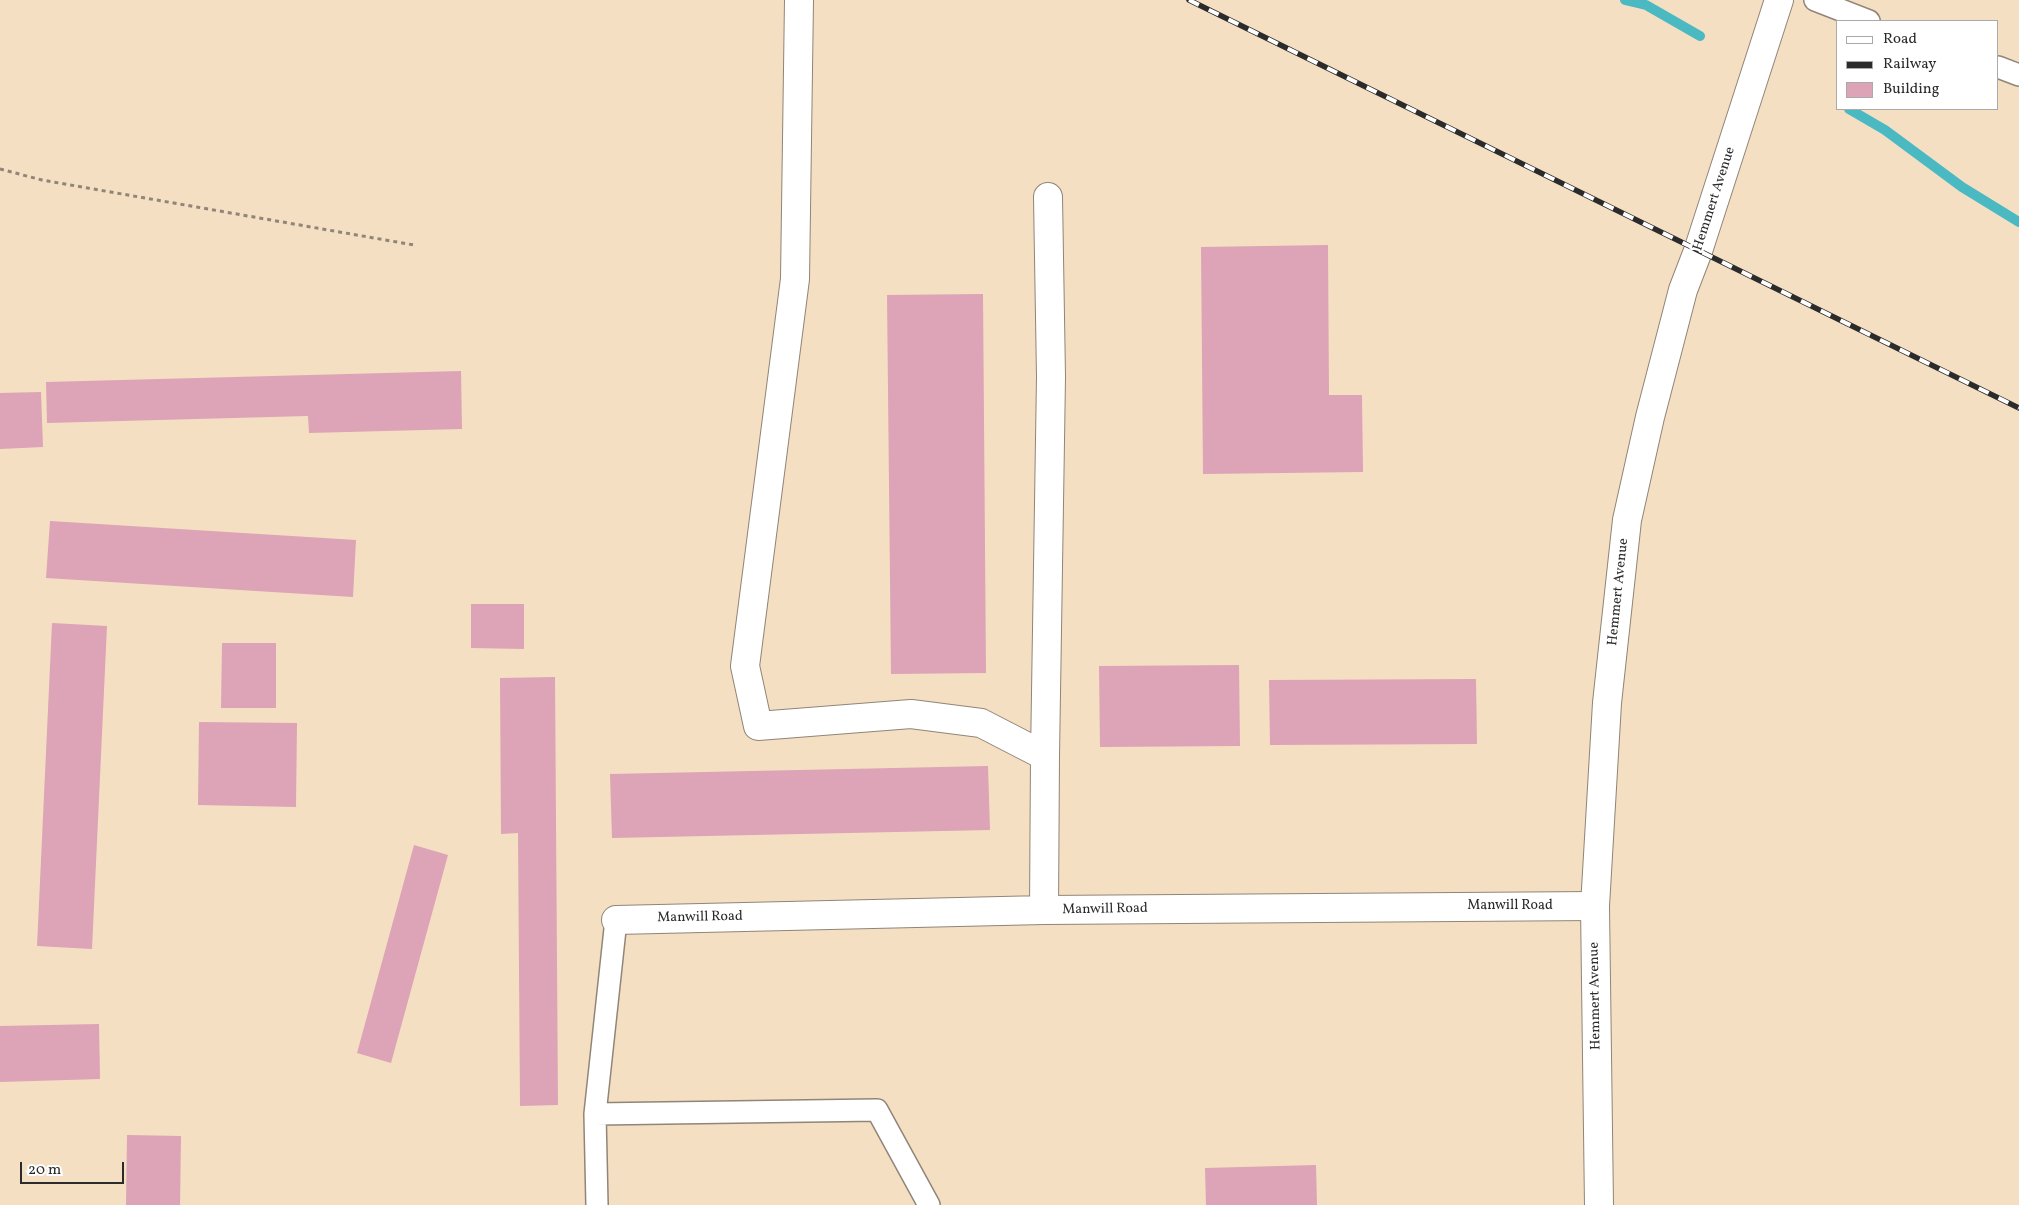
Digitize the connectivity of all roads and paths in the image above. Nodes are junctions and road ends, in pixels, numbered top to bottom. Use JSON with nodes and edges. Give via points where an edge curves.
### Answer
{"nodes":[{"id":1,"x":798,"y":0,"type":"edge"},
{"id":2,"x":1779,"y":0,"type":"edge"},
{"id":3,"x":1815,"y":0,"type":"edge"},
{"id":4,"x":1866,"y":20,"type":"edge"},
{"id":5,"x":1999,"y":67,"type":"edge"},
{"id":6,"x":2019,"y":75,"type":"edge"},
{"id":7,"x":0,"y":169,"type":"edge"},
{"id":8,"x":1048,"y":197,"type":"dead end"},
{"id":9,"x":414,"y":245,"type":"dead end"},
{"id":10,"x":1045,"y":756,"type":"junction"},
{"id":11,"x":1595,"y":906,"type":"junction"},
{"id":12,"x":1044,"y":910,"type":"junction"},
{"id":13,"x":616,"y":920,"type":"joint"},
{"id":14,"x":595,"y":1114,"type":"junction"},
{"id":15,"x":598,"y":1205,"type":"edge"},
{"id":16,"x":929,"y":1205,"type":"edge"},
{"id":17,"x":1599,"y":1205,"type":"edge"}],
"edges":[{"from":1,"to":10,"type":"street","via":[[795,278],[745,666],[758,726],[911,714],[981,723]]},
{"from":2,"to":11,"type":"street","name":"Hemmert Avenue","via":[[1683,290],[1627,520],[1607,703]]},
{"from":3,"to":4,"type":"lane"},
{"from":5,"to":6,"type":"lane"},
{"from":7,"to":9,"type":"path","via":[[72,185]]},
{"from":8,"to":10,"type":"street","via":[[1051,377]]},
{"from":10,"to":12,"type":"street"},
{"from":11,"to":12,"type":"street","name":"Manwill Road"},
{"from":11,"to":17,"type":"street","name":"Hemmert Avenue"},
{"from":12,"to":13,"type":"street","name":"Manwill Road"},
{"from":13,"to":14,"type":"lane"},
{"from":14,"to":15,"type":"lane"},
{"from":14,"to":16,"type":"lane","via":[[877,1110]]}]}
